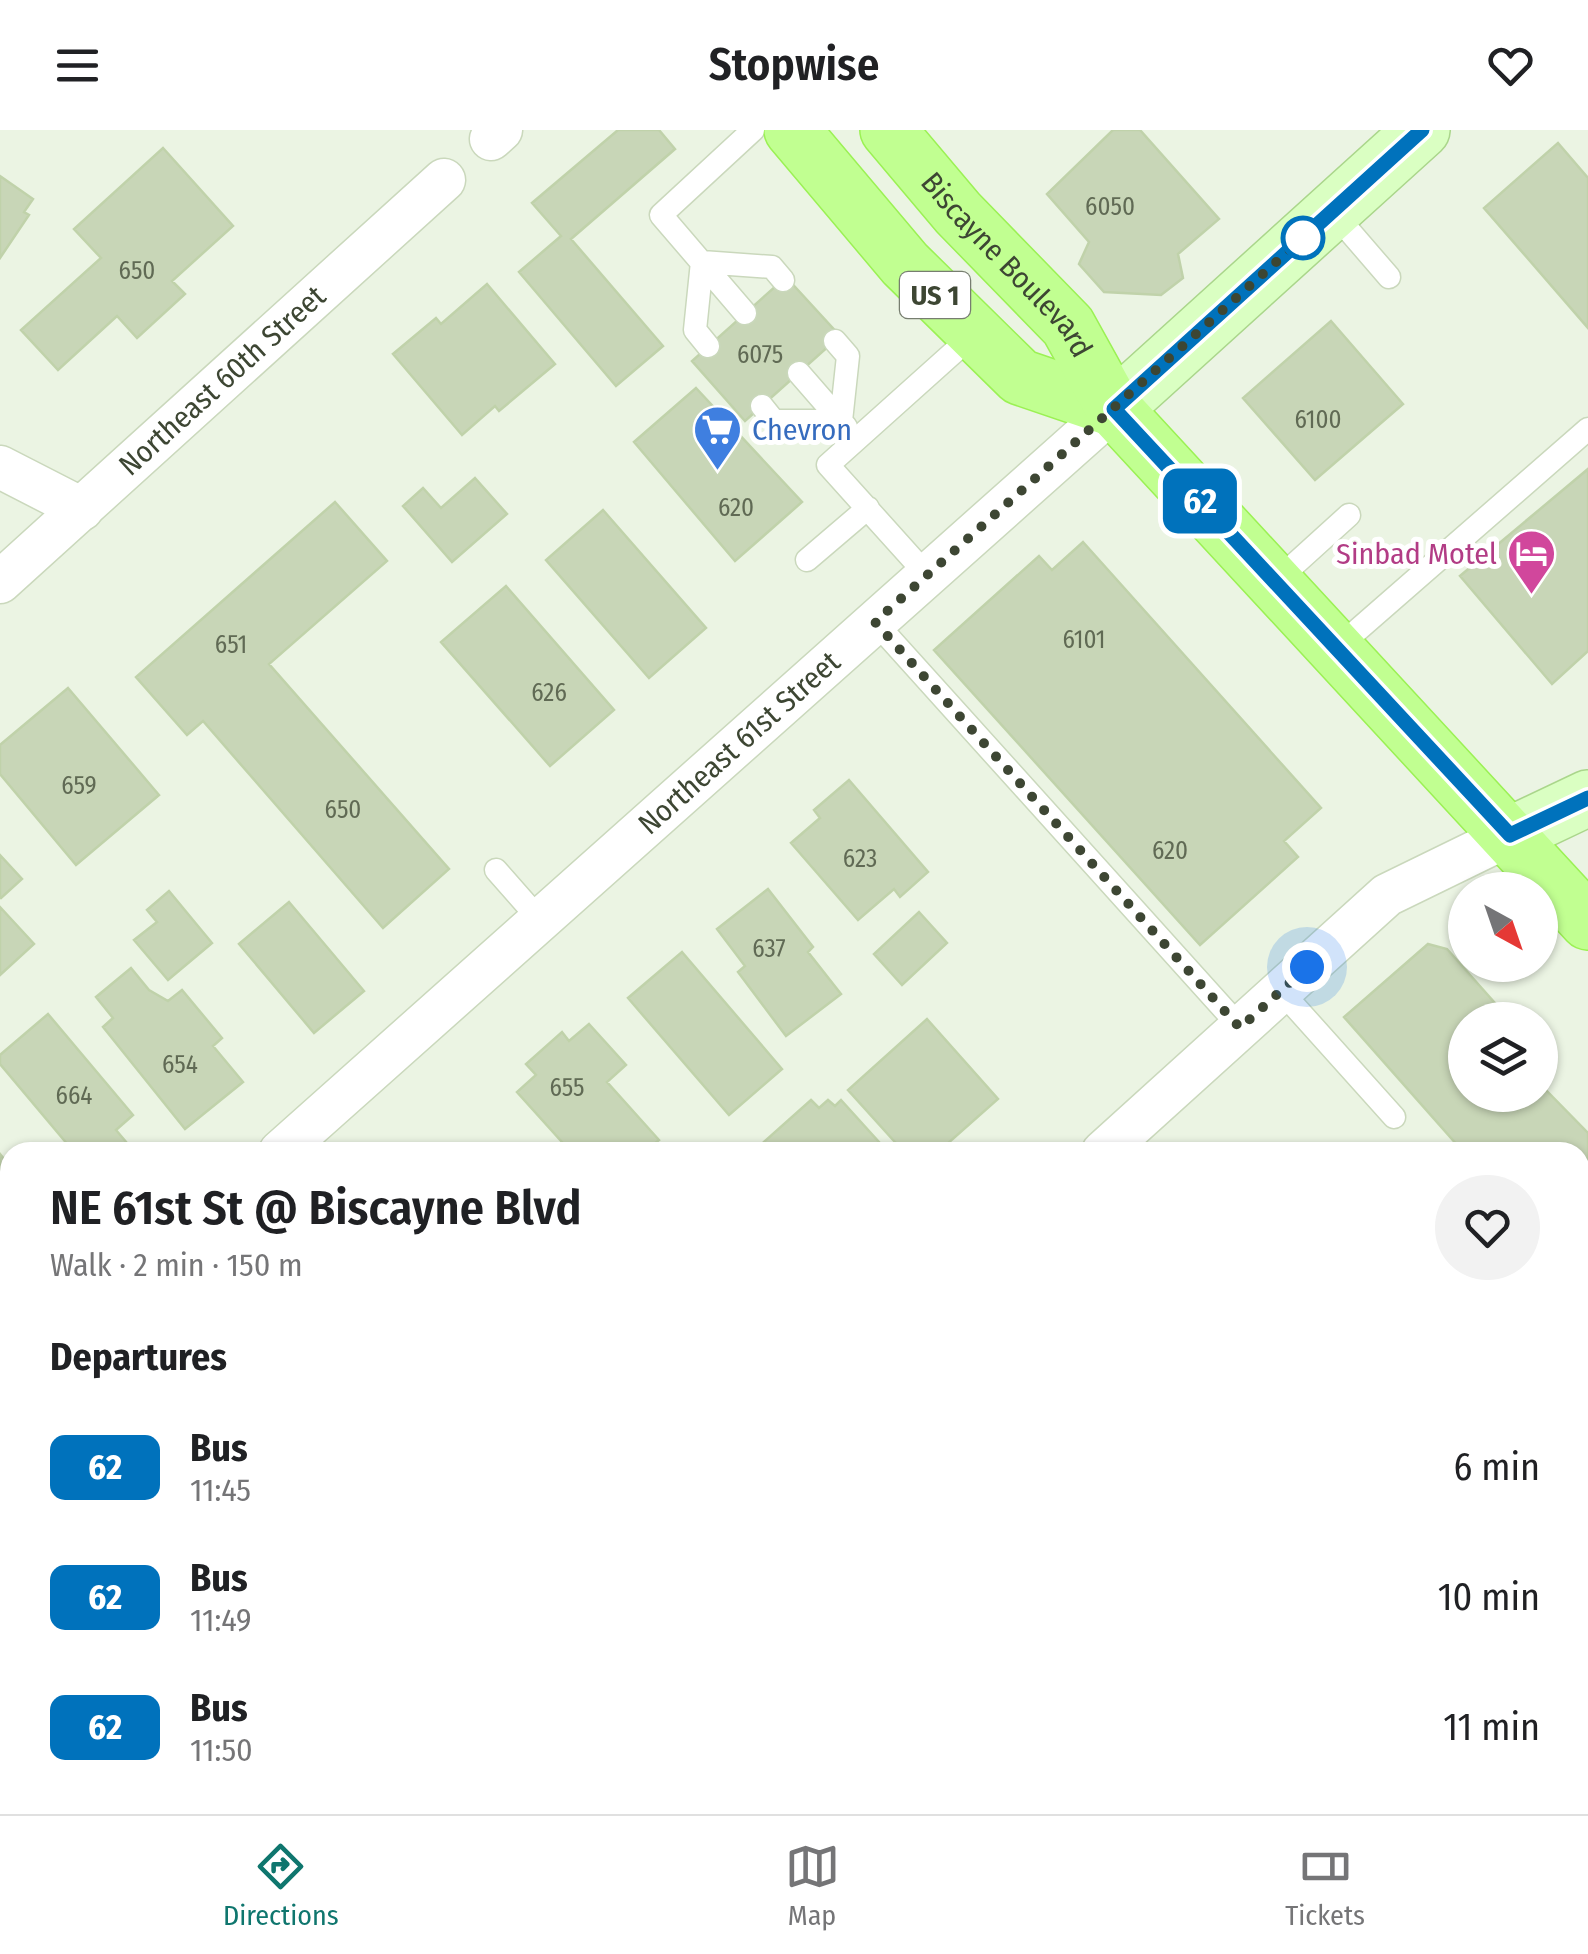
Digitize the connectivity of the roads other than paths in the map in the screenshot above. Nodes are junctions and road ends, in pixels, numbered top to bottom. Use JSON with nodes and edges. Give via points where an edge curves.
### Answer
{"nodes":[{"id":1,"x":753,"y":130,"type":"edge"},
{"id":2,"x":792,"y":130,"type":"edge"},
{"id":3,"x":888,"y":130,"type":"edge"},
{"id":4,"x":1422,"y":130,"type":"edge"},
{"id":5,"x":444,"y":180,"type":"dead end"},
{"id":6,"x":1332,"y":212,"type":"junction"},
{"id":7,"x":702,"y":262,"type":"junction"},
{"id":8,"x":1389,"y":277,"type":"dead end"},
{"id":9,"x":783,"y":280,"type":"dead end"},
{"id":10,"x":746,"y":313,"type":"dead end"},
{"id":11,"x":973,"y":335,"type":"junction"},
{"id":12,"x":834,"y":341,"type":"dead end"},
{"id":13,"x":708,"y":346,"type":"dead end"},
{"id":14,"x":799,"y":373,"type":"dead end"},
{"id":15,"x":762,"y":406,"type":"dead end"},
{"id":16,"x":1114,"y":409,"type":"junction"},
{"id":17,"x":841,"y":421,"type":"junction"},
{"id":18,"x":1588,"y":429,"type":"edge"},
{"id":19,"x":858,"y":440,"type":"junction"},
{"id":20,"x":0,"y":467,"type":"edge"},
{"id":21,"x":868,"y":508,"type":"junction"},
{"id":22,"x":82,"y":509,"type":"junction"},
{"id":23,"x":1349,"y":515,"type":"dead end"},
{"id":24,"x":807,"y":560,"type":"dead end"},
{"id":25,"x":7,"y":566,"type":"edge"},
{"id":26,"x":927,"y":575,"type":"junction"},
{"id":27,"x":1275,"y":582,"type":"junction"},
{"id":28,"x":875,"y":622,"type":"junction"},
{"id":29,"x":1337,"y":648,"type":"junction"},
{"id":30,"x":1588,"y":798,"type":"edge"},
{"id":31,"x":1510,"y":835,"type":"junction"},
{"id":32,"x":496,"y":870,"type":"dead end"},
{"id":33,"x":540,"y":920,"type":"junction"},
{"id":34,"x":1588,"y":922,"type":"edge"},
{"id":35,"x":1280,"y":991,"type":"junction"},
{"id":36,"x":1240,"y":1028,"type":"junction"},
{"id":37,"x":1394,"y":1118,"type":"dead end"},
{"id":38,"x":291,"y":1142,"type":"edge"},
{"id":39,"x":1114,"y":1142,"type":"edge"}],
"edges":[{"from":1,"to":7,"type":"lane","via":[[661,214]]},
{"from":2,"to":11,"type":"main road","name":"Biscayne Boulevard","number":"US 1"},
{"from":3,"to":16,"type":"main road","name":"Biscayne Boulevard","number":"US 1","via":[[1068,326]]},
{"from":4,"to":6,"type":"main road","name":"Northeast 61st Street"},
{"from":5,"to":22,"type":"street","name":"Northeast 60th Street"},
{"from":6,"to":8,"type":"lane"},
{"from":6,"to":16,"type":"main road","name":"Northeast 61st Street"},
{"from":7,"to":9,"type":"lane","via":[[772,267]]},
{"from":7,"to":10,"type":"lane"},
{"from":7,"to":13,"type":"lane","via":[[695,330]]},
{"from":11,"to":16,"type":"main road","name":"Biscayne Boulevard","number":"US 1","via":[[1020,377]]},
{"from":11,"to":19,"type":"lane"},
{"from":12,"to":17,"type":"lane","via":[[848,356]]},
{"from":14,"to":17,"type":"lane"},
{"from":15,"to":17,"type":"lane","via":[[774,421]]},
{"from":16,"to":26,"type":"street","name":"Northeast 61st Street"},
{"from":16,"to":27,"type":"main road","name":"Biscayne Boulevard","number":"US 1"},
{"from":17,"to":19,"type":"lane"},
{"from":18,"to":29,"type":"lane"},
{"from":19,"to":21,"type":"lane","via":[[828,464]]},
{"from":20,"to":22,"type":"street"},
{"from":21,"to":24,"type":"lane"},
{"from":21,"to":26,"type":"lane"},
{"from":22,"to":25,"type":"street","name":"Northeast 60th Street"},
{"from":23,"to":27,"type":"lane"},
{"from":26,"to":28,"type":"street","name":"Northeast 61st Street"},
{"from":27,"to":29,"type":"main road","name":"Biscayne Boulevard","number":"US 1"},
{"from":28,"to":33,"type":"street","name":"Northeast 61st Street"},
{"from":28,"to":36,"type":"lane"},
{"from":29,"to":31,"type":"main road","name":"Biscayne Boulevard","number":"US 1"},
{"from":30,"to":31,"type":"main road"},
{"from":31,"to":34,"type":"main road","name":"Biscayne Boulevard","number":"US 1"},
{"from":31,"to":35,"type":"street","via":[[1387,895]]},
{"from":32,"to":33,"type":"lane"},
{"from":33,"to":38,"type":"street","name":"Northeast 61st Street"},
{"from":35,"to":36,"type":"street"},
{"from":35,"to":37,"type":"lane"},
{"from":36,"to":39,"type":"street"}]}
